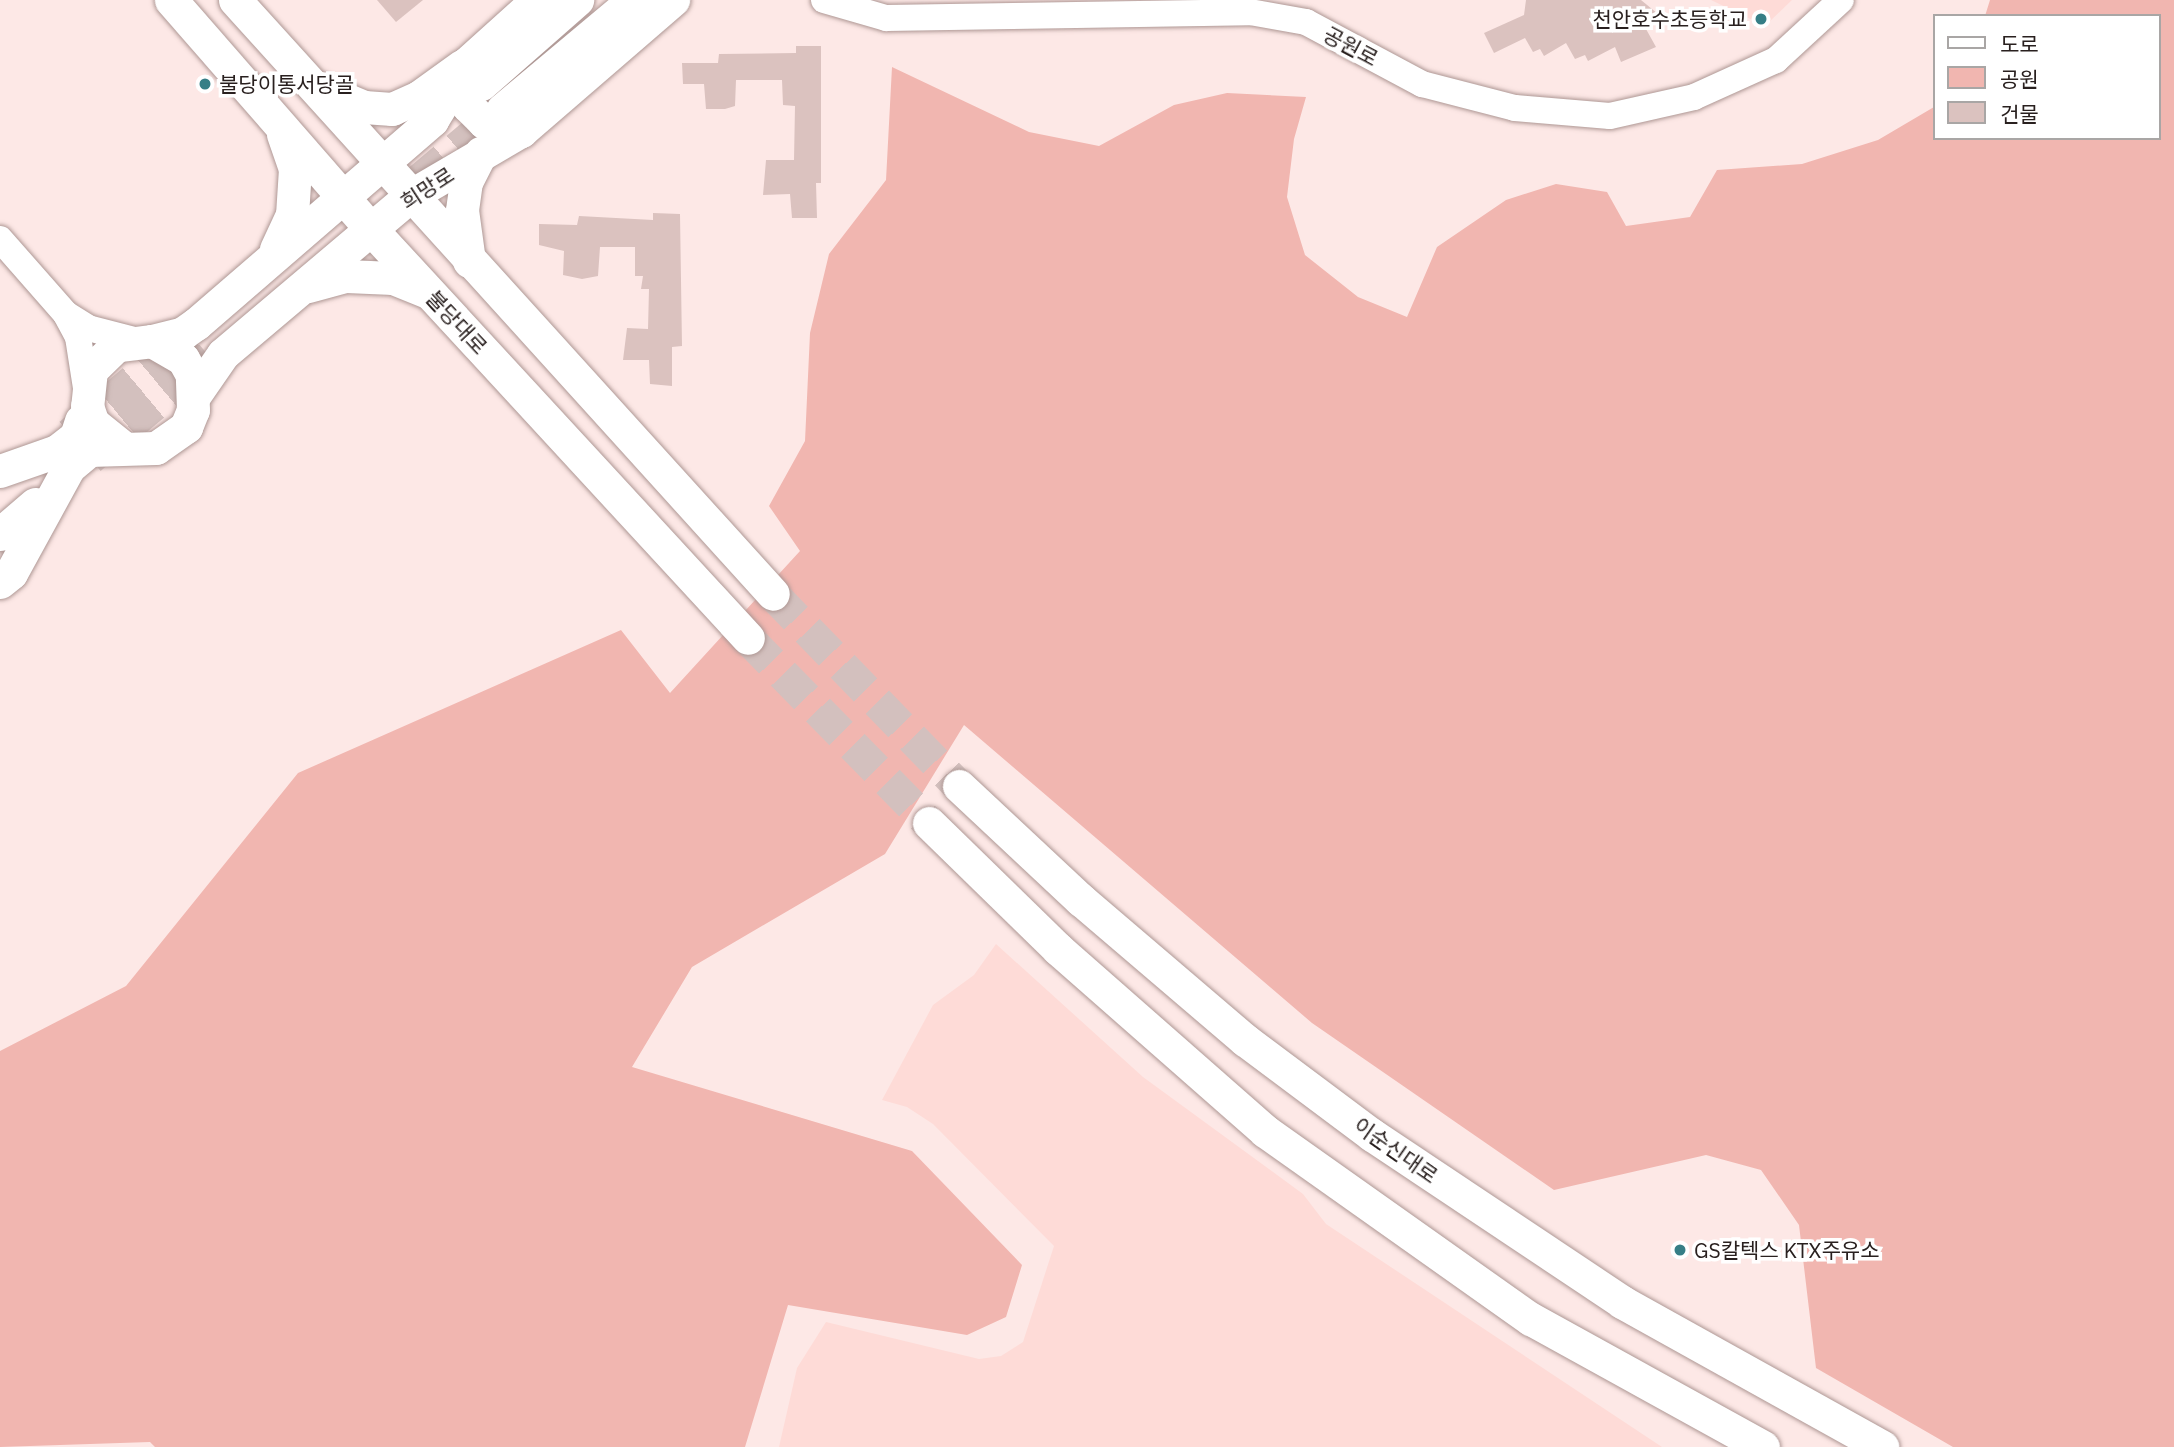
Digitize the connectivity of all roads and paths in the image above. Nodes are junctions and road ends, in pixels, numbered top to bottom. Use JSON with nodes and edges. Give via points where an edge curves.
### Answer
{"nodes":[{"id":1,"x":172,"y":0,"type":"edge"},
{"id":2,"x":235,"y":0,"type":"edge"},
{"id":3,"x":537,"y":0,"type":"edge"},
{"id":4,"x":577,"y":0,"type":"edge"},
{"id":5,"x":633,"y":0,"type":"edge"},
{"id":6,"x":673,"y":0,"type":"edge"},
{"id":7,"x":824,"y":0,"type":"edge"},
{"id":8,"x":1841,"y":0,"type":"edge"},
{"id":9,"x":469,"y":75,"type":"junction"},
{"id":10,"x":307,"y":83,"type":"junction"},
{"id":11,"x":512,"y":121,"type":"junction"},
{"id":12,"x":280,"y":125,"type":"junction"},
{"id":13,"x":481,"y":153,"type":"junction"},
{"id":14,"x":381,"y":165,"type":"junction"},
{"id":15,"x":410,"y":196,"type":"junction"},
{"id":16,"x":343,"y":197,"type":"junction"},
{"id":17,"x":371,"y":229,"type":"junction"},
{"id":18,"x":0,"y":239,"type":"edge"},
{"id":19,"x":273,"y":256,"type":"junction"},
{"id":20,"x":469,"y":261,"type":"junction"},
{"id":21,"x":302,"y":287,"type":"junction"},
{"id":22,"x":432,"y":294,"type":"junction"},
{"id":23,"x":66,"y":314,"type":"junction"},
{"id":24,"x":143,"y":341,"type":"junction"},
{"id":25,"x":196,"y":393,"type":"junction"},
{"id":26,"x":87,"y":397,"type":"junction"},
{"id":27,"x":121,"y":446,"type":"junction"},
{"id":28,"x":12,"y":487,"type":"edge"},
{"id":29,"x":0,"y":534,"type":"edge"},
{"id":30,"x":0,"y":582,"type":"edge"},
{"id":31,"x":773,"y":594,"type":"tunnel mouth"},
{"id":32,"x":748,"y":638,"type":"tunnel mouth"},
{"id":33,"x":959,"y":786,"type":"tunnel mouth"},
{"id":34,"x":929,"y":823,"type":"tunnel mouth"},
{"id":35,"x":1763,"y":1447,"type":"edge"},
{"id":36,"x":1882,"y":1447,"type":"edge"}],
"edges":[{"from":1,"to":12,"type":"main road","name":"불당대로"},
{"from":2,"to":10,"type":"main road"},
{"from":3,"to":9,"type":"main road","name":"희망로"},
{"from":4,"to":9,"type":"main road","name":"희망로"},
{"from":5,"to":11,"type":"main road"},
{"from":6,"to":11,"type":"main road","name":"희망로"},
{"from":7,"to":8,"type":"street","name":"공원로","via":[[886,18],[1250,12],[1306,22],[1422,85],[1515,108],[1610,116],[1694,97],[1776,60]]},
{"from":9,"to":10,"type":"main road","name":"희망로","via":[[392,109],[364,107]]},
{"from":9,"to":11,"type":"main road","via":[[468,106],[495,128]]},
{"from":9,"to":14,"type":"main road","name":"희망로","via":[[432,120]]},
{"from":10,"to":14,"type":"main road"},
{"from":11,"to":13,"type":"main road","name":"희망로"},
{"from":12,"to":16,"type":"main road","name":"불당대로"},
{"from":12,"to":19,"type":"main road","via":[[295,169],[292,215]]},
{"from":13,"to":15,"type":"main road","name":"희망로"},
{"from":13,"to":20,"type":"main road","via":[[466,182],[462,210]]},
{"from":14,"to":15,"type":"main road"},
{"from":14,"to":16,"type":"main road","name":"희망로"},
{"from":15,"to":17,"type":"main road","name":"희망로"},
{"from":15,"to":20,"type":"main road"},
{"from":16,"to":17,"type":"main road","name":"불당대로"},
{"from":16,"to":19,"type":"main road","name":"희망로"},
{"from":17,"to":21,"type":"main road","name":"희망로"},
{"from":17,"to":22,"type":"main road","name":"불당대로"},
{"from":18,"to":23,"type":"street"},
{"from":19,"to":24,"type":"main road","name":"희망로","via":[[196,324],[176,336]]},
{"from":20,"to":31,"type":"main road"},
{"from":21,"to":22,"type":"main road","via":[[346,276],[393,278]]},
{"from":21,"to":25,"type":"main road","name":"희망로","via":[[210,366]]},
{"from":22,"to":32,"type":"main road","name":"불당대로"},
{"from":23,"to":24,"type":"street","via":[[88,328]]},
{"from":23,"to":26,"type":"street","via":[[78,337]]},
{"from":24,"to":25,"type":"main road","via":[[183,359]]},
{"from":24,"to":26,"type":"main road","via":[[102,355]]},
{"from":25,"to":27,"type":"main road","via":[[194,411],[173,440],[138,450]]},
{"from":26,"to":27,"type":"main road","via":[[93,423]]},
{"from":26,"to":28,"type":"main road","via":[[76,436]]},
{"from":27,"to":30,"type":"main road","via":[[89,450],[69,467],[11,573]]},
{"from":28,"to":29,"type":"main road"},
{"from":33,"to":36,"type":"main road","name":"이순신대로","via":[[1081,900],[1245,1040],[1372,1135],[1622,1302]]},
{"from":34,"to":35,"type":"main road","via":[[1077,967],[1265,1131],[1531,1319]]}]}
